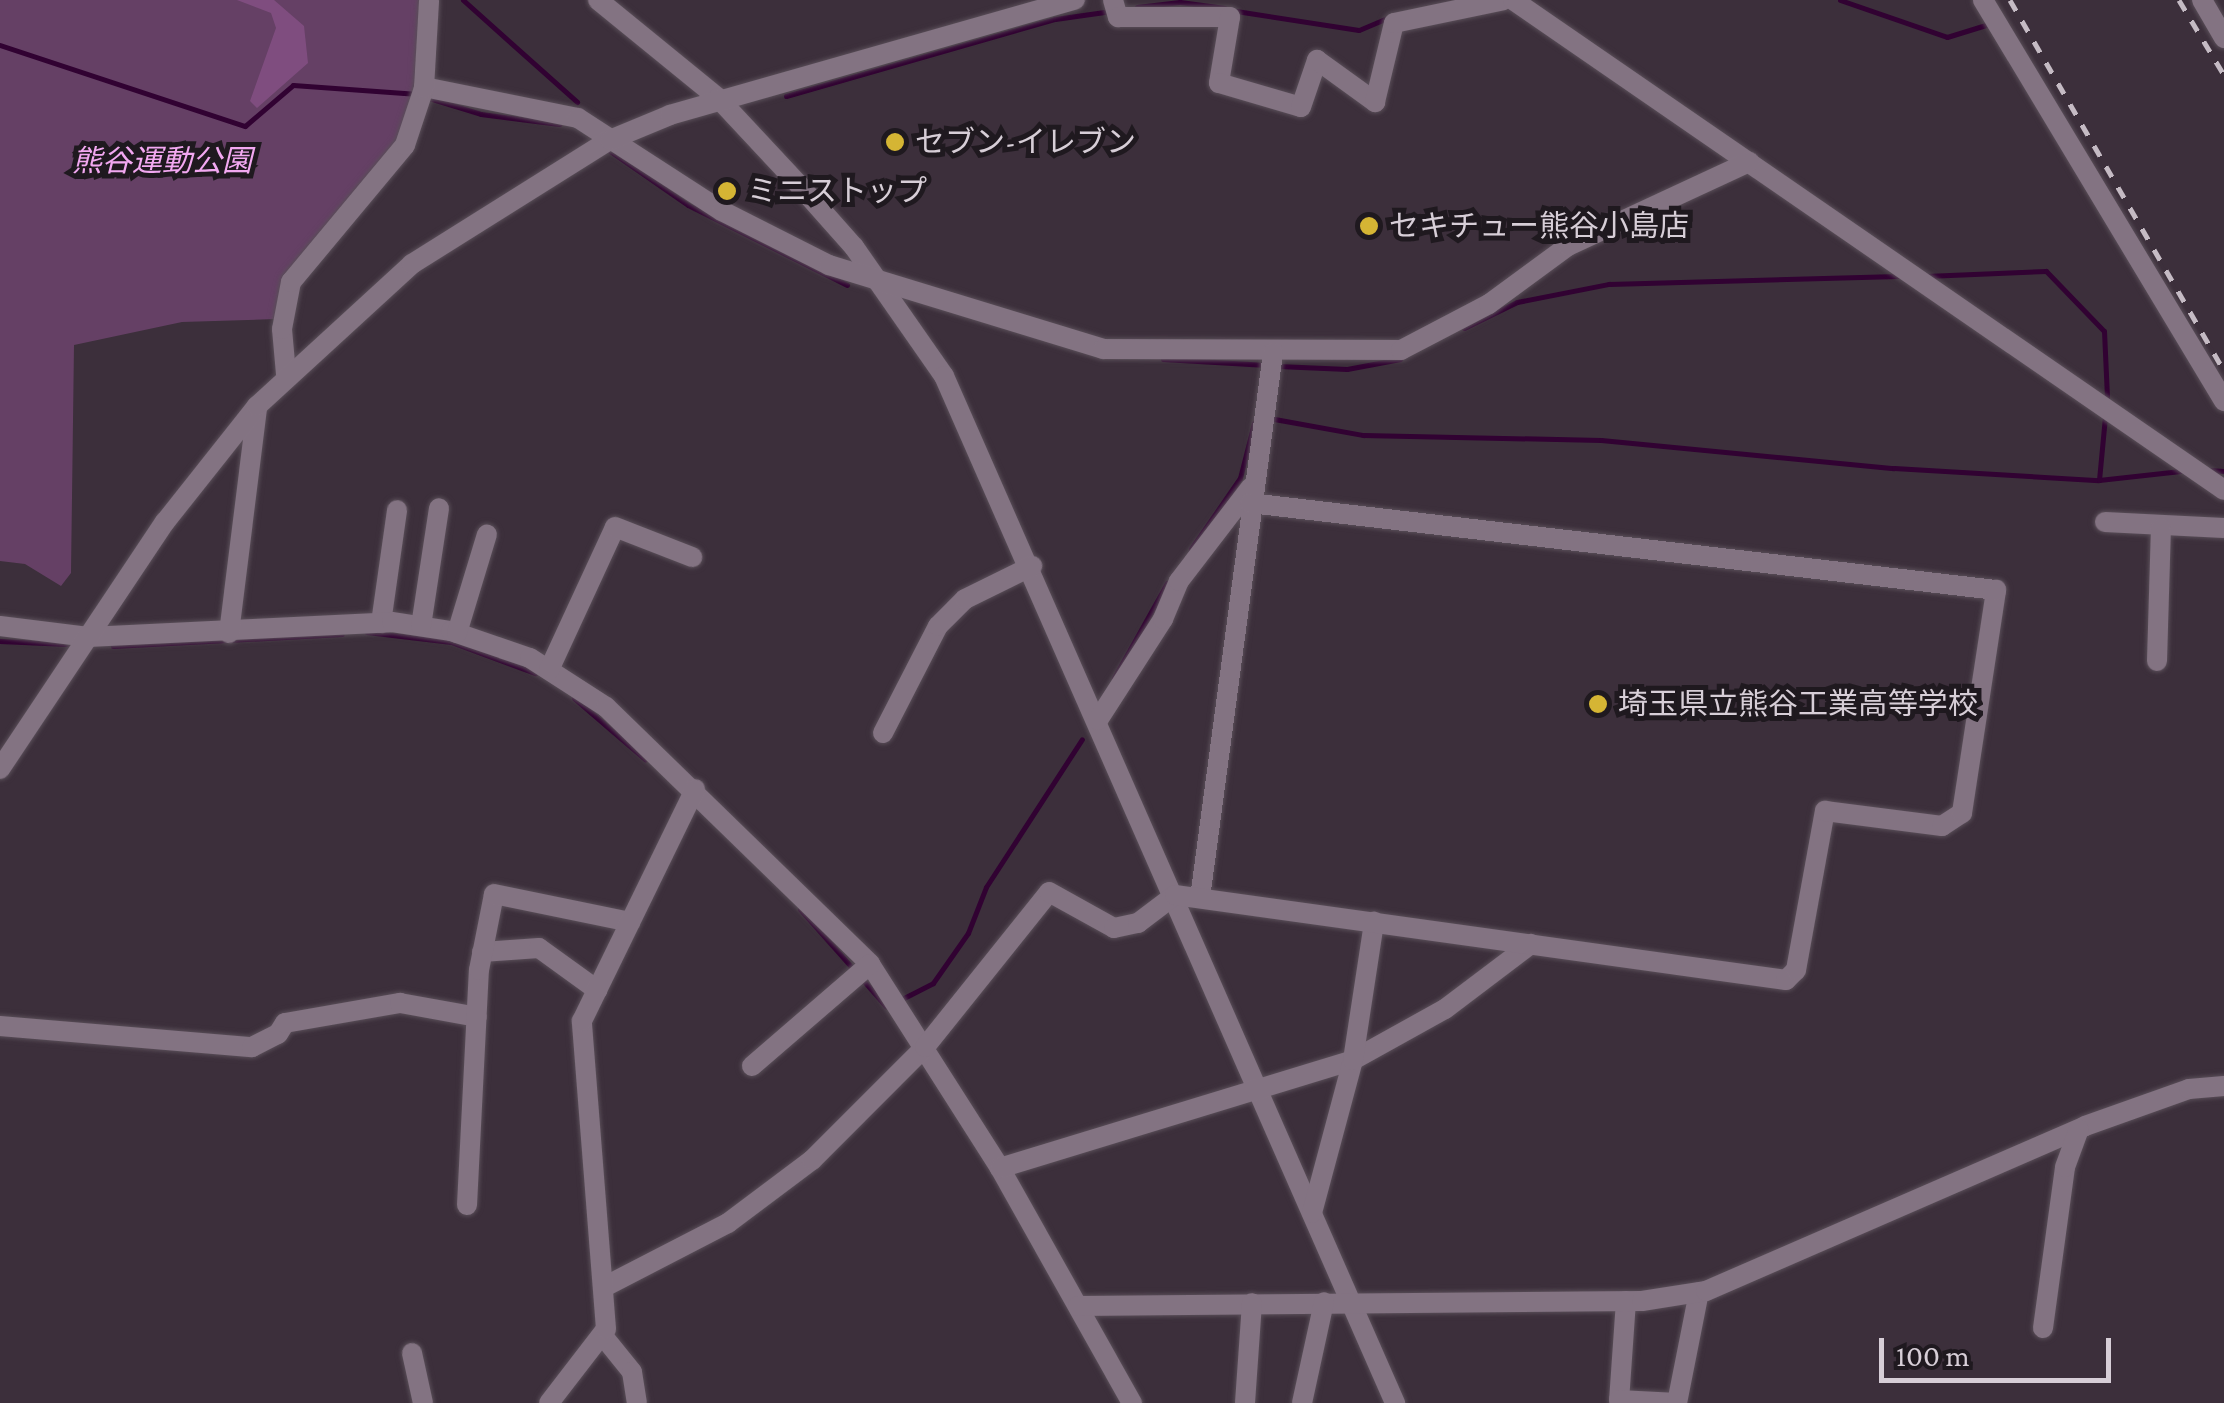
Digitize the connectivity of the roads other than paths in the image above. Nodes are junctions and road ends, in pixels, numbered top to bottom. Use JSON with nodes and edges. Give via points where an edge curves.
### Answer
{"nodes":[{"id":1,"x":429,"y":0,"type":"edge"},
{"id":2,"x":598,"y":0,"type":"edge"},
{"id":3,"x":1075,"y":0,"type":"edge"},
{"id":4,"x":1504,"y":0,"type":"edge"},
{"id":5,"x":1513,"y":0,"type":"edge"},
{"id":6,"x":1983,"y":0,"type":"edge"},
{"id":7,"x":1115,"y":9,"type":"edge"},
{"id":8,"x":2213,"y":12,"type":"edge"},
{"id":9,"x":2224,"y":38,"type":"edge"},
{"id":10,"x":422,"y":94,"type":"junction"},
{"id":11,"x":718,"y":98,"type":"junction"},
{"id":12,"x":604,"y":143,"type":"junction"},
{"id":13,"x":1749,"y":162,"type":"junction"},
{"id":14,"x":879,"y":284,"type":"junction"},
{"id":15,"x":1271,"y":361,"type":"junction"},
{"id":16,"x":286,"y":374,"type":"junction"},
{"id":17,"x":2224,"y":401,"type":"edge"},
{"id":18,"x":257,"y":406,"type":"junction"},
{"id":19,"x":2224,"y":490,"type":"edge"},
{"id":20,"x":1251,"y":494,"type":"junction"},
{"id":21,"x":439,"y":508,"type":"dead end"},
{"id":22,"x":397,"y":510,"type":"dead end"},
{"id":23,"x":2105,"y":522,"type":"dead end"},
{"id":24,"x":2161,"y":528,"type":"junction"},
{"id":25,"x":2224,"y":528,"type":"edge"},
{"id":26,"x":487,"y":534,"type":"dead end"},
{"id":27,"x":692,"y":557,"type":"dead end"},
{"id":28,"x":1032,"y":566,"type":"junction"},
{"id":29,"x":380,"y":622,"type":"junction"},
{"id":30,"x":0,"y":626,"type":"edge"},
{"id":31,"x":422,"y":626,"type":"junction"},
{"id":32,"x":229,"y":633,"type":"junction"},
{"id":33,"x":456,"y":633,"type":"junction"},
{"id":34,"x":82,"y":645,"type":"junction"},
{"id":35,"x":2157,"y":662,"type":"dead end"},
{"id":36,"x":549,"y":670,"type":"junction"},
{"id":37,"x":1098,"y":720,"type":"junction"},
{"id":38,"x":883,"y":733,"type":"dead end"},
{"id":39,"x":0,"y":769,"type":"edge"},
{"id":40,"x":692,"y":796,"type":"junction"},
{"id":41,"x":1176,"y":896,"type":"junction"},
{"id":42,"x":1200,"y":898,"type":"junction"},
{"id":43,"x":630,"y":922,"type":"junction"},
{"id":44,"x":1374,"y":922,"type":"junction"},
{"id":45,"x":1532,"y":944,"type":"junction"},
{"id":46,"x":482,"y":952,"type":"junction"},
{"id":47,"x":862,"y":971,"type":"junction"},
{"id":48,"x":597,"y":990,"type":"junction"},
{"id":49,"x":478,"y":1018,"type":"junction"},
{"id":50,"x":0,"y":1026,"type":"edge"},
{"id":51,"x":925,"y":1047,"type":"junction"},
{"id":52,"x":1352,"y":1060,"type":"junction"},
{"id":53,"x":752,"y":1066,"type":"dead end"},
{"id":54,"x":1260,"y":1086,"type":"junction"},
{"id":55,"x":2224,"y":1086,"type":"edge"},
{"id":56,"x":2079,"y":1129,"type":"junction"},
{"id":57,"x":1000,"y":1168,"type":"junction"},
{"id":58,"x":467,"y":1206,"type":"dead end"},
{"id":59,"x":1312,"y":1213,"type":"junction"},
{"id":60,"x":606,"y":1286,"type":"junction"},
{"id":61,"x":1699,"y":1292,"type":"junction"},
{"id":62,"x":1626,"y":1301,"type":"junction"},
{"id":63,"x":1324,"y":1302,"type":"junction"},
{"id":64,"x":1349,"y":1302,"type":"junction"},
{"id":65,"x":1252,"y":1303,"type":"junction"},
{"id":66,"x":1078,"y":1306,"type":"junction"},
{"id":67,"x":2043,"y":1328,"type":"dead end"},
{"id":68,"x":603,"y":1336,"type":"junction"},
{"id":69,"x":412,"y":1353,"type":"dead end"},
{"id":70,"x":423,"y":1403,"type":"edge"},
{"id":71,"x":549,"y":1403,"type":"edge"},
{"id":72,"x":637,"y":1403,"type":"edge"},
{"id":73,"x":1132,"y":1403,"type":"edge"},
{"id":74,"x":1245,"y":1403,"type":"edge"},
{"id":75,"x":1302,"y":1403,"type":"edge"},
{"id":76,"x":1395,"y":1403,"type":"edge"}],
"edges":[{"from":1,"to":10,"type":"street"},
{"from":2,"to":11,"type":"street"},
{"from":3,"to":11,"type":"street"},
{"from":4,"to":7,"type":"street","via":[[1394,23],[1375,102],[1317,60],[1302,107],[1219,83],[1230,17]]},
{"from":5,"to":13,"type":"street"},
{"from":6,"to":17,"type":"street"},
{"from":8,"to":9,"type":"street"},
{"from":10,"to":12,"type":"street","via":[[578,118]]},
{"from":10,"to":16,"type":"street","via":[[405,145],[291,282],[282,329]]},
{"from":11,"to":12,"type":"street"},
{"from":11,"to":14,"type":"street","via":[[854,247]]},
{"from":12,"to":14,"type":"street","via":[[722,211]]},
{"from":12,"to":16,"type":"street","via":[[412,264]]},
{"from":13,"to":15,"type":"street","via":[[1568,246],[1432,338],[1386,352]]},
{"from":13,"to":19,"type":"street"},
{"from":14,"to":15,"type":"street","via":[[936,293],[1103,349]]},
{"from":14,"to":28,"type":"street","via":[[944,376]]},
{"from":15,"to":20,"type":"street"},
{"from":16,"to":18,"type":"street"},
{"from":18,"to":32,"type":"street"},
{"from":18,"to":34,"type":"street","via":[[165,522]]},
{"from":20,"to":37,"type":"street","via":[[1179,581],[1163,619]]},
{"from":20,"to":42,"type":"street"},
{"from":20,"to":45,"type":"street","via":[[1996,590],[1962,813],[1942,826],[1824,811],[1796,970],[1786,980]]},
{"from":21,"to":31,"type":"street"},
{"from":22,"to":29,"type":"street"},
{"from":23,"to":24,"type":"street"},
{"from":24,"to":25,"type":"street"},
{"from":24,"to":35,"type":"street"},
{"from":26,"to":33,"type":"street"},
{"from":27,"to":36,"type":"street","via":[[615,527]]},
{"from":28,"to":37,"type":"street"},
{"from":28,"to":38,"type":"street","via":[[965,599],[938,626]]},
{"from":29,"to":31,"type":"street"},
{"from":29,"to":32,"type":"street"},
{"from":30,"to":34,"type":"street"},
{"from":31,"to":33,"type":"street"},
{"from":32,"to":34,"type":"street"},
{"from":33,"to":36,"type":"street"},
{"from":34,"to":39,"type":"street"},
{"from":36,"to":40,"type":"street","via":[[606,707]]},
{"from":37,"to":41,"type":"street"},
{"from":40,"to":43,"type":"street"},
{"from":40,"to":47,"type":"street"},
{"from":41,"to":42,"type":"street"},
{"from":41,"to":51,"type":"street","via":[[1138,923],[1114,928],[1049,892]]},
{"from":41,"to":54,"type":"street"},
{"from":42,"to":44,"type":"street"},
{"from":43,"to":46,"type":"street","via":[[494,894]]},
{"from":43,"to":48,"type":"street"},
{"from":44,"to":45,"type":"street"},
{"from":44,"to":52,"type":"street"},
{"from":45,"to":52,"type":"street","via":[[1445,1009]]},
{"from":46,"to":48,"type":"street","via":[[539,948]]},
{"from":46,"to":49,"type":"street"},
{"from":47,"to":51,"type":"street","via":[[896,1003]]},
{"from":47,"to":53,"type":"street"},
{"from":48,"to":60,"type":"street","via":[[582,1021],[590,1174]]},
{"from":49,"to":50,"type":"street","via":[[400,1003],[285,1023],[252,1047]]},
{"from":49,"to":58,"type":"street"},
{"from":51,"to":57,"type":"street"},
{"from":51,"to":60,"type":"street","via":[[798,1171],[728,1223]]},
{"from":52,"to":54,"type":"street"},
{"from":52,"to":59,"type":"street"},
{"from":54,"to":57,"type":"street"},
{"from":54,"to":59,"type":"street"},
{"from":55,"to":56,"type":"street","via":[[2189,1089]]},
{"from":56,"to":61,"type":"street"},
{"from":56,"to":67,"type":"street","via":[[2065,1167]]},
{"from":57,"to":66,"type":"street"},
{"from":59,"to":64,"type":"street"},
{"from":60,"to":68,"type":"street"},
{"from":61,"to":62,"type":"street"},
{"from":61,"to":62,"type":"street","via":[[1677,1403],[1619,1400]]},
{"from":62,"to":64,"type":"street"},
{"from":63,"to":64,"type":"street"},
{"from":63,"to":65,"type":"street"},
{"from":63,"to":75,"type":"street"},
{"from":64,"to":76,"type":"street"},
{"from":65,"to":66,"type":"street"},
{"from":65,"to":74,"type":"street"},
{"from":66,"to":73,"type":"street"},
{"from":68,"to":71,"type":"street"},
{"from":68,"to":72,"type":"street","via":[[632,1372]]},
{"from":69,"to":70,"type":"street"}]}
